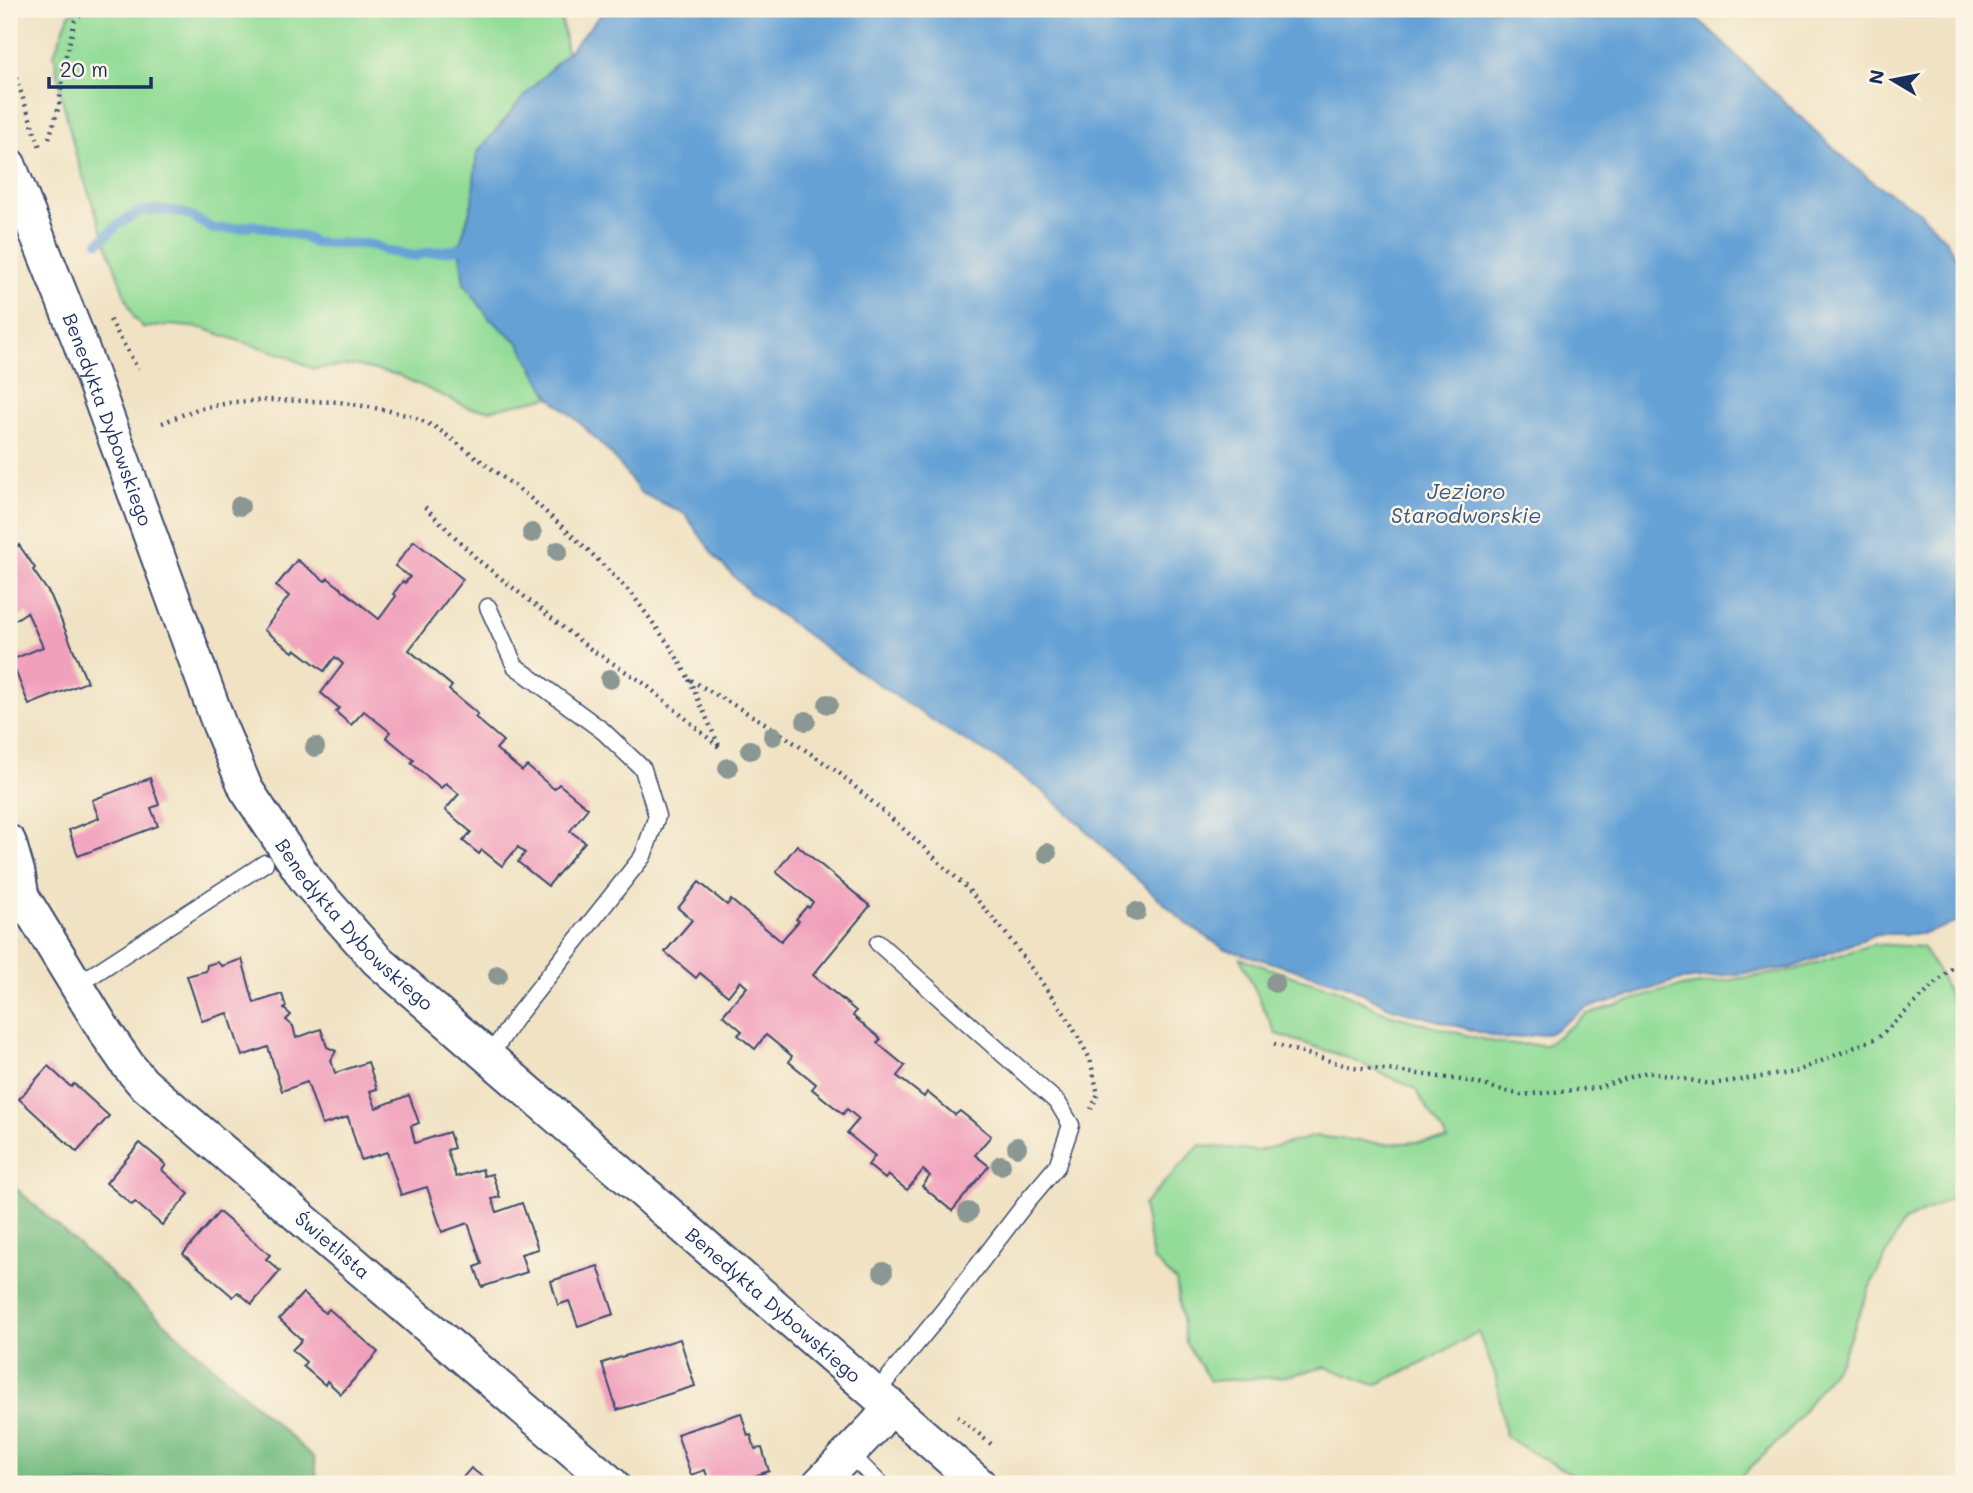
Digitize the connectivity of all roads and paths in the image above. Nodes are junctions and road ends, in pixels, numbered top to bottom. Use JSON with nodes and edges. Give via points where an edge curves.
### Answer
{"nodes":[{"id":1,"x":86,"y":9,"type":"edge"},
{"id":2,"x":48,"y":138,"type":"dead end"},
{"id":3,"x":9,"y":165,"type":"edge"},
{"id":4,"x":162,"y":423,"type":"dead end"},
{"id":5,"x":425,"y":507,"type":"dead end"},
{"id":6,"x":488,"y":607,"type":"dead end"},
{"id":7,"x":689,"y":679,"type":"junction"},
{"id":8,"x":9,"y":842,"type":"edge"},
{"id":9,"x":265,"y":863,"type":"dead end"},
{"id":10,"x":15,"y":895,"type":"edge"},
{"id":11,"x":878,"y":943,"type":"dead end"},
{"id":12,"x":1964,"y":957,"type":"edge"},
{"id":13,"x":77,"y":985,"type":"junction"},
{"id":14,"x":1274,"y":1044,"type":"dead end"},
{"id":15,"x":489,"y":1057,"type":"junction"},
{"id":16,"x":1088,"y":1116,"type":"dead end"},
{"id":17,"x":883,"y":1400,"type":"junction"},
{"id":18,"x":849,"y":1453,"type":"junction"},
{"id":19,"x":612,"y":1484,"type":"edge"},
{"id":20,"x":819,"y":1484,"type":"edge"},
{"id":21,"x":880,"y":1484,"type":"edge"},
{"id":22,"x":979,"y":1484,"type":"edge"}],
"edges":[{"from":1,"to":2,"type":"path","via":[[75,21],[59,106]]},
{"from":3,"to":15,"type":"street","name":"Benedykta Dybowskiego","via":[[246,789],[307,881],[377,960]]},
{"from":4,"to":7,"type":"path","via":[[197,409],[270,400],[340,402],[414,417],[437,428],[528,496],[606,568],[632,594]]},
{"from":5,"to":7,"type":"path","via":[[478,560],[589,648],[645,684],[720,748]]},
{"from":6,"to":15,"type":"lane","via":[[515,666],[603,731],[643,769],[657,816],[643,856]]},
{"from":7,"to":16,"type":"path","via":[[838,772],[966,887],[1067,1017],[1090,1059],[1098,1094]]},
{"from":8,"to":10,"type":"street","name":"Świetlista","via":[[18,873]]},
{"from":9,"to":13,"type":"lane"},
{"from":10,"to":13,"type":"street","name":"Świetlista"},
{"from":11,"to":17,"type":"lane","via":[[1058,1103],[1070,1125],[1057,1166],[960,1289]]},
{"from":12,"to":14,"type":"path","via":[[1879,1037],[1795,1072],[1711,1084],[1647,1072],[1596,1088],[1521,1095],[1468,1081],[1351,1067]]},
{"from":13,"to":19,"type":"street","name":"Świetlista","via":[[143,1083]]},
{"from":15,"to":17,"type":"street","name":"Benedykta Dybowskiego"},
{"from":17,"to":18,"type":"street"},
{"from":17,"to":22,"type":"street","name":"Benedykta Dybowskiego"},
{"from":18,"to":20,"type":"street"},
{"from":18,"to":21,"type":"lane"}]}
